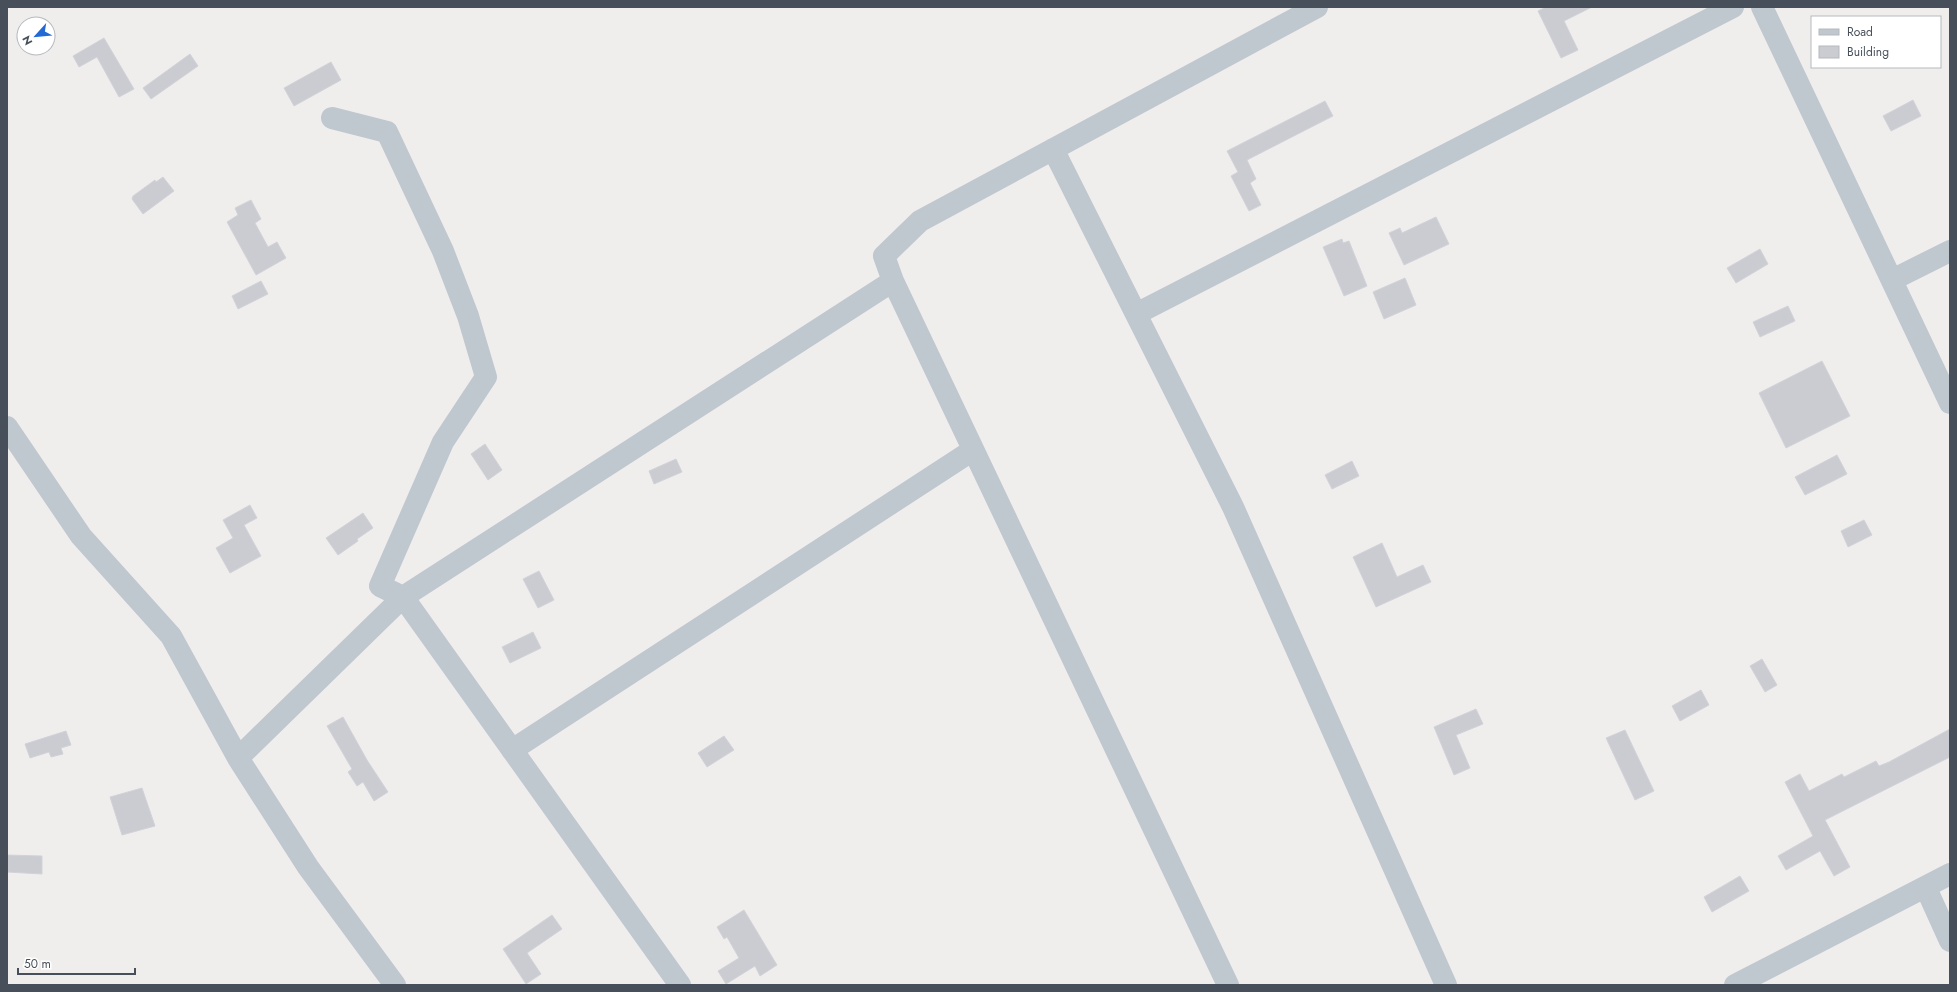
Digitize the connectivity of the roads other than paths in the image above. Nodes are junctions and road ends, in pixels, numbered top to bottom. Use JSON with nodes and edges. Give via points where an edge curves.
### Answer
{"nodes":[{"id":1,"x":1317,"y":7,"type":"edge"},
{"id":2,"x":1733,"y":7,"type":"edge"},
{"id":3,"x":1762,"y":7,"type":"edge"},
{"id":4,"x":332,"y":118,"type":"dead end"},
{"id":5,"x":1053,"y":149,"type":"junction"},
{"id":6,"x":1950,"y":251,"type":"edge"},
{"id":7,"x":893,"y":280,"type":"junction"},
{"id":8,"x":1892,"y":280,"type":"junction"},
{"id":9,"x":1136,"y":314,"type":"junction"},
{"id":10,"x":1950,"y":403,"type":"edge"},
{"id":11,"x":7,"y":427,"type":"edge"},
{"id":12,"x":973,"y":450,"type":"junction"},
{"id":13,"x":403,"y":597,"type":"junction"},
{"id":14,"x":512,"y":750,"type":"junction"},
{"id":15,"x":238,"y":758,"type":"junction"},
{"id":16,"x":1950,"y":874,"type":"edge"},
{"id":17,"x":1926,"y":888,"type":"junction"},
{"id":18,"x":1950,"y":941,"type":"edge"},
{"id":19,"x":395,"y":985,"type":"edge"},
{"id":20,"x":680,"y":985,"type":"edge"},
{"id":21,"x":1228,"y":985,"type":"edge"},
{"id":22,"x":1446,"y":985,"type":"edge"},
{"id":23,"x":1735,"y":985,"type":"edge"}],
"edges":[{"from":1,"to":5,"type":"street"},
{"from":2,"to":9,"type":"street"},
{"from":3,"to":8,"type":"street"},
{"from":4,"to":13,"type":"street","via":[[387,132],[443,251],[468,316],[486,377],[444,442],[380,586]]},
{"from":5,"to":7,"type":"street","via":[[920,221],[884,256]]},
{"from":5,"to":9,"type":"street"},
{"from":6,"to":8,"type":"street"},
{"from":7,"to":12,"type":"street"},
{"from":7,"to":13,"type":"street"},
{"from":8,"to":10,"type":"street"},
{"from":9,"to":22,"type":"street","via":[[1232,507]]},
{"from":11,"to":15,"type":"street","via":[[81,536],[171,636]]},
{"from":12,"to":14,"type":"street"},
{"from":12,"to":21,"type":"street"},
{"from":13,"to":14,"type":"street"},
{"from":13,"to":15,"type":"street"},
{"from":14,"to":20,"type":"street"},
{"from":15,"to":19,"type":"street","via":[[308,867]]},
{"from":16,"to":17,"type":"street"},
{"from":17,"to":18,"type":"street"},
{"from":17,"to":23,"type":"street"}]}
